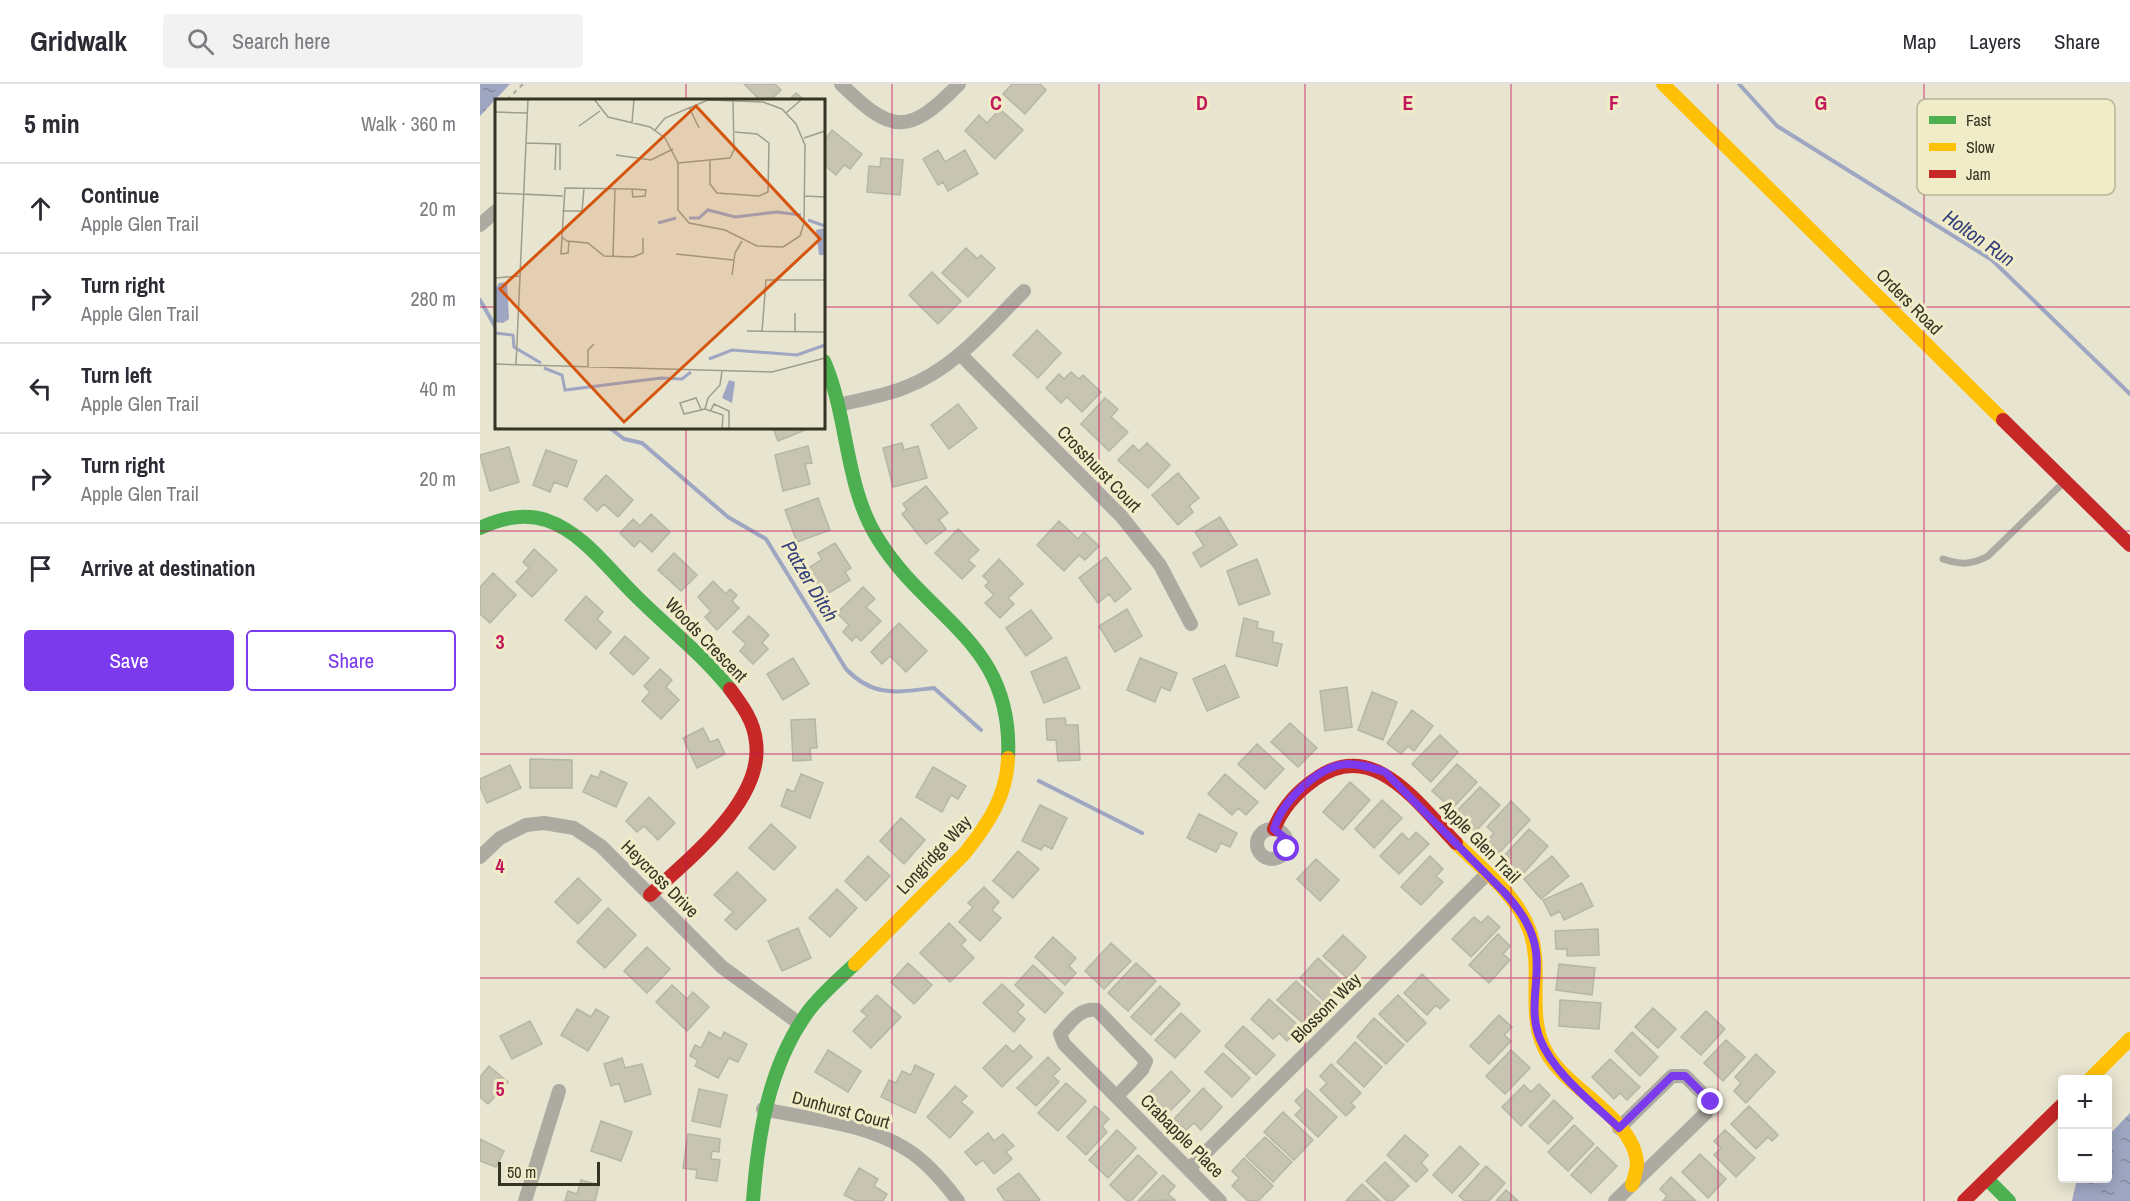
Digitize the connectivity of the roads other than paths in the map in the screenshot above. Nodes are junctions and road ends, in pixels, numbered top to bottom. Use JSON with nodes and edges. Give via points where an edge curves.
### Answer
{"nodes":[{"id":1,"x":841,"y":84,"type":"edge"},
{"id":2,"x":959,"y":84,"type":"edge"},
{"id":3,"x":1663,"y":84,"type":"edge"},
{"id":4,"x":495,"y":212,"type":"edge"},
{"id":5,"x":480,"y":225,"type":"edge"},
{"id":6,"x":1024,"y":291,"type":"dead end"},
{"id":7,"x":961,"y":355,"type":"junction"},
{"id":8,"x":825,"y":363,"type":"edge"},
{"id":9,"x":839,"y":405,"type":"junction"},
{"id":10,"x":2065,"y":481,"type":"junction"},
{"id":11,"x":480,"y":528,"type":"edge"},
{"id":12,"x":2130,"y":545,"type":"edge"},
{"id":13,"x":1942,"y":559,"type":"dead end"},
{"id":14,"x":1191,"y":624,"type":"dead end"},
{"id":15,"x":1274,"y":829,"type":"dead end"},
{"id":16,"x":480,"y":856,"type":"edge"},
{"id":17,"x":1487,"y":874,"type":"junction"},
{"id":18,"x":650,"y":895,"type":"junction"},
{"id":19,"x":800,"y":1024,"type":"junction"},
{"id":20,"x":2130,"y":1039,"type":"edge"},
{"id":21,"x":2094,"y":1075,"type":"edge"},
{"id":22,"x":559,"y":1091,"type":"dead end"},
{"id":23,"x":1117,"y":1096,"type":"junction"},
{"id":24,"x":763,"y":1108,"type":"junction"},
{"id":25,"x":2058,"y":1109,"type":"edge"},
{"id":26,"x":1619,"y":1128,"type":"junction"},
{"id":27,"x":1189,"y":1169,"type":"junction"},
{"id":28,"x":1987,"y":1179,"type":"junction"},
{"id":29,"x":1632,"y":1185,"type":"junction"},
{"id":30,"x":525,"y":1201,"type":"edge"},
{"id":31,"x":753,"y":1201,"type":"edge"},
{"id":32,"x":958,"y":1201,"type":"edge"},
{"id":33,"x":1221,"y":1201,"type":"edge"},
{"id":34,"x":1615,"y":1201,"type":"edge"},
{"id":35,"x":1964,"y":1201,"type":"edge"},
{"id":36,"x":2009,"y":1201,"type":"edge"}],
"edges":[{"from":1,"to":2,"type":"street","via":[[880,118],[894,121],[909,121],[930,112]]},
{"from":3,"to":10,"type":"street","name":"Orders Road"},
{"from":4,"to":5,"type":"street"},
{"from":6,"to":7,"type":"street"},
{"from":7,"to":9,"type":"street","via":[[906,387]]},
{"from":7,"to":14,"type":"street","name":"Crosshurst Court","via":[[1122,517],[1160,565]]},
{"from":8,"to":9,"type":"street","name":"Longridge Way"},
{"from":9,"to":19,"type":"street","name":"Longridge Way","via":[[852,479],[868,522],[903,574],[965,634],[990,667],[1005,704],[1009,746],[1004,784],[981,833]]},
{"from":10,"to":12,"type":"street","name":"Orders Road"},
{"from":10,"to":13,"type":"lane","via":[[1988,556],[1960,565]]},
{"from":11,"to":18,"type":"street","name":"Woods Crescent","via":[[516,515],[537,517],[571,531],[726,683],[752,723],[757,747],[746,793],[732,813]]},
{"from":15,"to":17,"type":"street","name":"Apple Glen Trail","via":[[1278,817],[1313,779],[1335,767],[1364,765],[1385,772]]},
{"from":16,"to":18,"type":"street","name":"Heycross Drive","via":[[500,838],[526,825],[544,823],[574,828],[601,846]]},
{"from":17,"to":26,"type":"street","name":"Apple Glen Trail","via":[[1516,905],[1529,927],[1536,954],[1534,1013],[1539,1038],[1548,1055]]},
{"from":17,"to":27,"type":"street","name":"Blossom Way"},
{"from":18,"to":19,"type":"street","name":"Heycross Drive","via":[[722,967]]},
{"from":19,"to":24,"type":"street","name":"Longridge Way","via":[[777,1065]]},
{"from":20,"to":21,"type":"street"},
{"from":22,"to":30,"type":"street"},
{"from":23,"to":23,"type":"street","name":"Crabapple Place","via":[[1064,1044],[1060,1034],[1087,1009],[1097,1010],[1146,1060],[1142,1070]]},
{"from":23,"to":27,"type":"street","name":"Crabapple Place"},
{"from":24,"to":31,"type":"street","name":"Longridge Way"},
{"from":24,"to":32,"type":"street","name":"Dunhurst Court","via":[[886,1138],[907,1149]]},
{"from":25,"to":28,"type":"street"},
{"from":26,"to":29,"type":"street","name":"Apple Glen Trail","via":[[1634,1150],[1637,1165]]},
{"from":26,"to":29,"type":"street","via":[[1672,1076],[1685,1076],[1711,1102],[1706,1113]]},
{"from":27,"to":33,"type":"street","name":"Crabapple Place"},
{"from":28,"to":35,"type":"street"},
{"from":28,"to":36,"type":"street"},
{"from":29,"to":34,"type":"street"}]}
